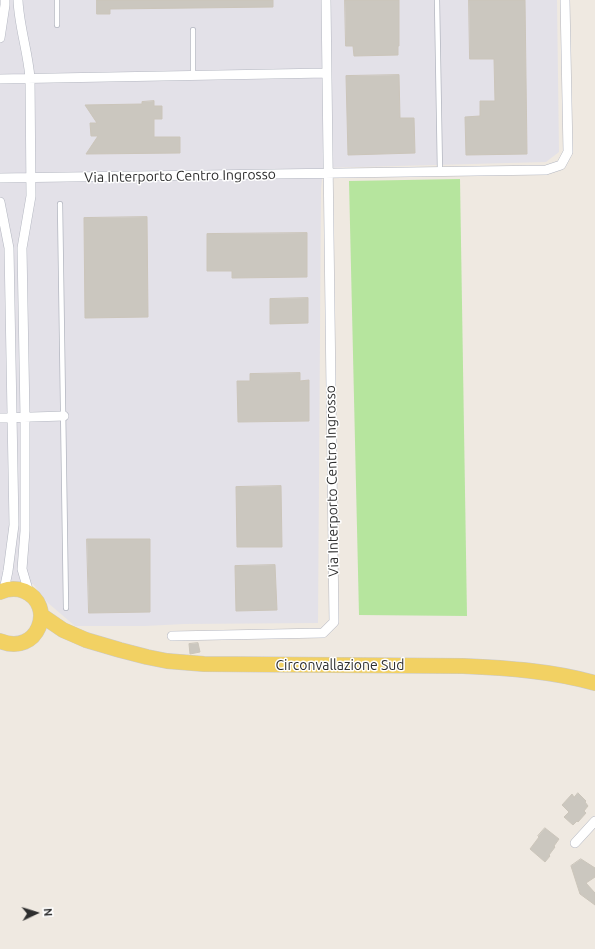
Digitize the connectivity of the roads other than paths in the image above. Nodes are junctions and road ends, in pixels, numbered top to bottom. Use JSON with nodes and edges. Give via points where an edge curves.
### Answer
{"nodes":[{"id":1,"x":5,"y":0,"type":"edge"},
{"id":2,"x":18,"y":0,"type":"edge"},
{"id":3,"x":57,"y":0,"type":"edge"},
{"id":4,"x":326,"y":0,"type":"edge"},
{"id":5,"x":437,"y":0,"type":"edge"},
{"id":6,"x":565,"y":0,"type":"edge"},
{"id":7,"x":57,"y":25,"type":"dead end"},
{"id":8,"x":193,"y":30,"type":"dead end"},
{"id":9,"x":0,"y":38,"type":"edge"},
{"id":10,"x":327,"y":73,"type":"junction"},
{"id":11,"x":193,"y":75,"type":"junction"},
{"id":12,"x":0,"y":78,"type":"edge"},
{"id":13,"x":30,"y":78,"type":"junction"},
{"id":14,"x":440,"y":172,"type":"junction"},
{"id":15,"x":329,"y":173,"type":"junction"},
{"id":16,"x":0,"y":178,"type":"edge"},
{"id":17,"x":31,"y":178,"type":"junction"},
{"id":18,"x":0,"y":202,"type":"edge"},
{"id":19,"x":60,"y":204,"type":"dead end"},
{"id":20,"x":64,"y":416,"type":"junction"},
{"id":21,"x":25,"y":417,"type":"junction"},
{"id":22,"x":0,"y":418,"type":"edge"},
{"id":23,"x":12,"y":418,"type":"junction"},
{"id":24,"x":2,"y":591,"type":"edge"},
{"id":25,"x":29,"y":593,"type":"junction"},
{"id":26,"x":66,"y":608,"type":"dead end"},
{"id":27,"x":41,"y":615,"type":"junction"},
{"id":28,"x":34,"y":636,"type":"junction"},
{"id":29,"x":172,"y":636,"type":"dead end"},
{"id":30,"x":86,"y":640,"type":"junction"},
{"id":31,"x":0,"y":641,"type":"edge"},
{"id":32,"x":595,"y":683,"type":"edge"},
{"id":33,"x":595,"y":821,"type":"edge"},
{"id":34,"x":575,"y":843,"type":"dead end"}],
"edges":[{"from":1,"to":9,"type":"street"},
{"from":2,"to":13,"type":"street"},
{"from":3,"to":7,"type":"lane"},
{"from":4,"to":10,"type":"street","name":"Via Interporto Centro Ingrosso"},
{"from":5,"to":14,"type":"lane"},
{"from":6,"to":14,"type":"street","name":"Via Interporto Centro Ingrosso","via":[[568,152],[561,165],[546,170]]},
{"from":8,"to":11,"type":"lane"},
{"from":10,"to":11,"type":"street"},
{"from":10,"to":15,"type":"street","name":"Via Interporto Centro Ingrosso"},
{"from":11,"to":13,"type":"street"},
{"from":12,"to":13,"type":"street"},
{"from":13,"to":17,"type":"street"},
{"from":14,"to":15,"type":"street","name":"Via Interporto Centro Ingrosso"},
{"from":15,"to":17,"type":"street","name":"Via Interporto Centro Ingrosso"},
{"from":15,"to":29,"type":"street","name":"Via Interporto Centro Ingrosso","via":[[334,622],[323,633]]},
{"from":16,"to":17,"type":"street","name":"Via Interporto Centro Ingrosso"},
{"from":17,"to":21,"type":"street","via":[[31,196],[22,248]]},
{"from":18,"to":23,"type":"street","via":[[9,248]]},
{"from":19,"to":20,"type":"lane"},
{"from":20,"to":21,"type":"street"},
{"from":20,"to":26,"type":"lane"},
{"from":21,"to":23,"type":"street"},
{"from":21,"to":25,"type":"street","via":[[25,531],[22,569]]},
{"from":22,"to":23,"type":"street"},
{"from":23,"to":24,"type":"street","via":[[14,526],[8,571]]},
{"from":24,"to":25,"type":"main road","via":[[16,589]]},
{"from":25,"to":27,"type":"main road","via":[[37,603]]},
{"from":27,"to":28,"type":"main road"},
{"from":27,"to":30,"type":"main road","via":[[63,630]]},
{"from":28,"to":30,"type":"main road","via":[[54,635]]},
{"from":28,"to":31,"type":"main road","via":[[21,644],[6,644]]},
{"from":30,"to":32,"type":"main road","name":"Circonvallazione Sud","via":[[147,658],[183,663],[464,666],[540,672]]},
{"from":33,"to":34,"type":"street"}]}
